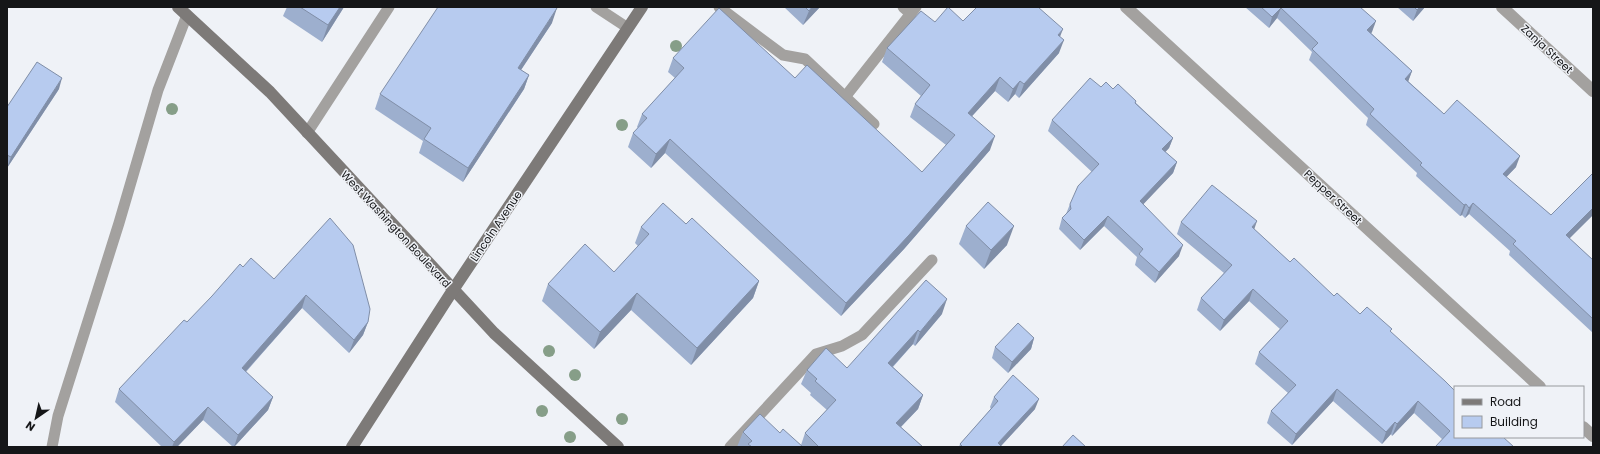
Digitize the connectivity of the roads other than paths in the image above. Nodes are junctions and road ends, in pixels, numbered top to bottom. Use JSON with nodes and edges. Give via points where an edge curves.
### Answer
{"nodes":[{"id":1,"x":178,"y":7,"type":"edge"},
{"id":2,"x":389,"y":7,"type":"edge"},
{"id":3,"x":596,"y":7,"type":"edge"},
{"id":4,"x":642,"y":7,"type":"edge"},
{"id":5,"x":719,"y":7,"type":"edge"},
{"id":6,"x":1126,"y":7,"type":"edge"},
{"id":7,"x":1502,"y":7,"type":"edge"},
{"id":8,"x":910,"y":9,"type":"edge"},
{"id":9,"x":187,"y":16,"type":"junction"},
{"id":10,"x":628,"y":28,"type":"junction"},
{"id":11,"x":1593,"y":92,"type":"edge"},
{"id":12,"x":845,"y":97,"type":"junction"},
{"id":13,"x":874,"y":124,"type":"dead end"},
{"id":14,"x":307,"y":133,"type":"junction"},
{"id":15,"x":932,"y":260,"type":"dead end"},
{"id":16,"x":453,"y":290,"type":"junction"},
{"id":17,"x":1539,"y":386,"type":"edge"},
{"id":18,"x":1584,"y":428,"type":"edge"},
{"id":19,"x":1593,"y":436,"type":"edge"},
{"id":20,"x":52,"y":447,"type":"edge"},
{"id":21,"x":352,"y":447,"type":"edge"},
{"id":22,"x":618,"y":447,"type":"edge"},
{"id":23,"x":730,"y":447,"type":"edge"}],
"edges":[{"from":1,"to":9,"type":"main road","name":"West Washington Boulevard"},
{"from":2,"to":14,"type":"lane"},
{"from":3,"to":10,"type":"lane"},
{"from":4,"to":10,"type":"main road","name":"Lincoln Avenue"},
{"from":5,"to":12,"type":"lane","via":[[783,55],[805,59]]},
{"from":6,"to":17,"type":"street","name":"Pepper Street"},
{"from":7,"to":11,"type":"street","name":"Zanja Street"},
{"from":8,"to":12,"type":"lane"},
{"from":9,"to":14,"type":"main road","name":"West Washington Boulevard","via":[[270,92]]},
{"from":9,"to":20,"type":"lane","via":[[158,90],[58,416]]},
{"from":10,"to":16,"type":"main road","name":"Lincoln Avenue"},
{"from":12,"to":13,"type":"lane"},
{"from":14,"to":16,"type":"main road","name":"West Washington Boulevard"},
{"from":15,"to":23,"type":"lane","via":[[862,334],[842,346],[816,354]]},
{"from":16,"to":21,"type":"main road","name":"Lincoln Avenue"},
{"from":16,"to":22,"type":"main road","name":"West Washington Boulevard","via":[[494,333]]},
{"from":18,"to":19,"type":"street"}]}
